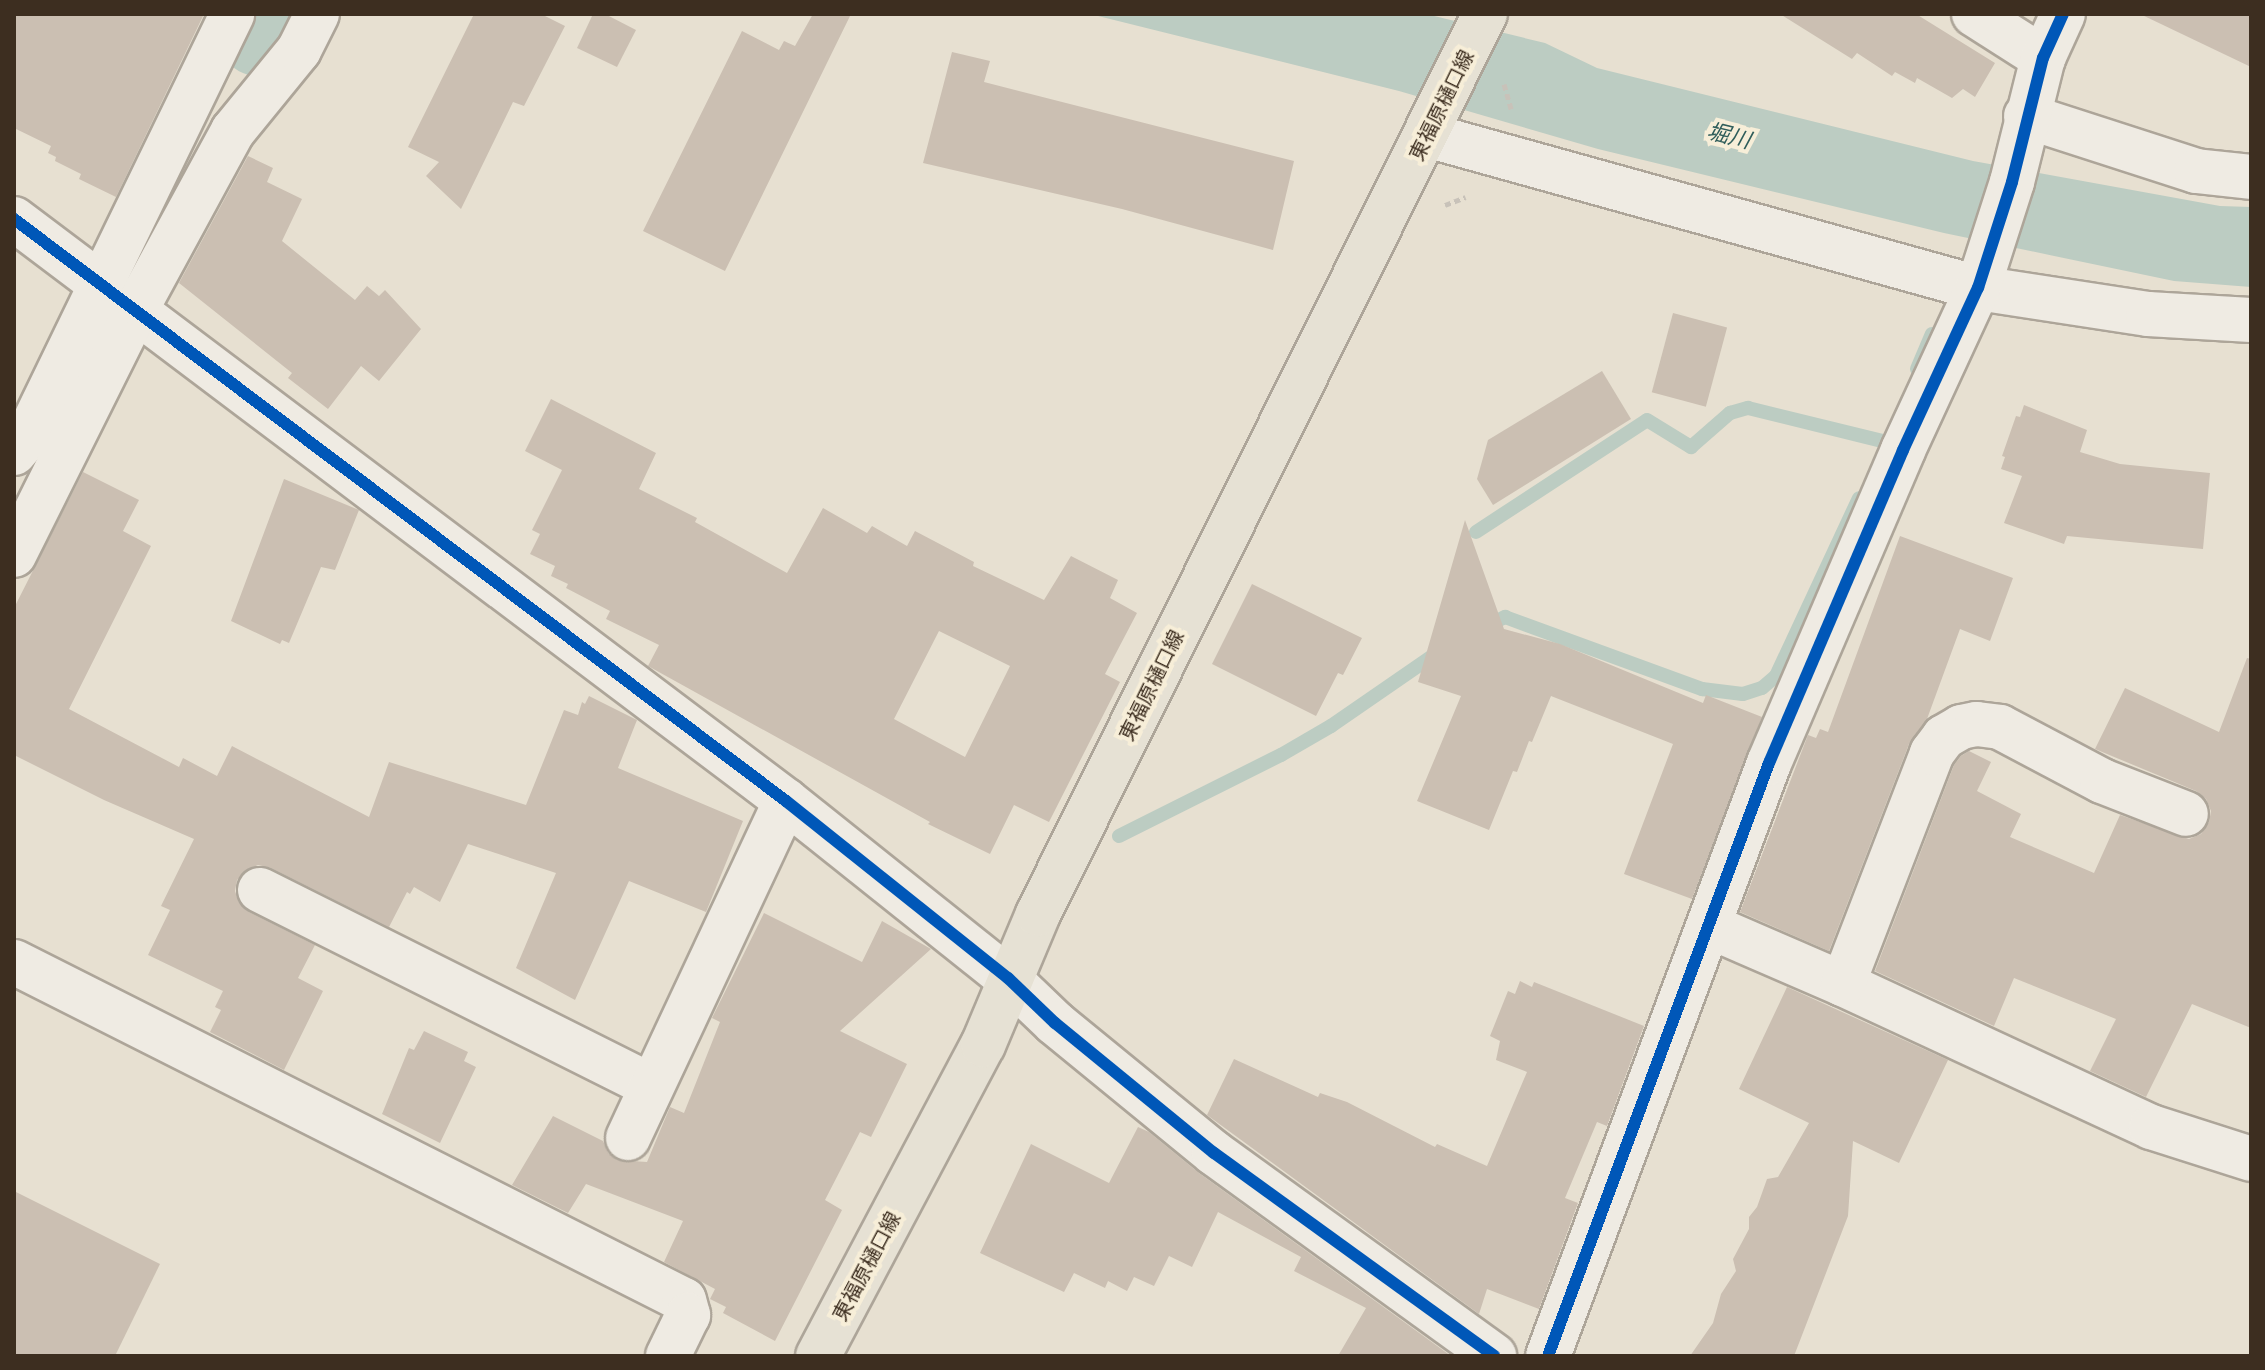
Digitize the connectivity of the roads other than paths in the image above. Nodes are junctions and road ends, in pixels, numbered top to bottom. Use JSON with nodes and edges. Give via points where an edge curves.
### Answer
{"nodes":[{"id":1,"x":232,"y":14,"type":"edge"},
{"id":2,"x":317,"y":14,"type":"edge"},
{"id":3,"x":1974,"y":14,"type":"edge"},
{"id":4,"x":2063,"y":14,"type":"edge"},
{"id":5,"x":1479,"y":28,"type":"edge"},
{"id":6,"x":2043,"y":58,"type":"junction"},
{"id":7,"x":2024,"y":122,"type":"junction"},
{"id":8,"x":1432,"y":125,"type":"junction"},
{"id":9,"x":2251,"y":177,"type":"edge"},
{"id":10,"x":14,"y":219,"type":"edge"},
{"id":11,"x":100,"y":286,"type":"junction"},
{"id":12,"x":1978,"y":288,"type":"junction"},
{"id":13,"x":135,"y":312,"type":"junction"},
{"id":14,"x":2251,"y":320,"type":"edge"},
{"id":15,"x":14,"y":453,"type":"edge"},
{"id":16,"x":14,"y":555,"type":"edge"},
{"id":17,"x":786,"y":801,"type":"junction"},
{"id":18,"x":2186,"y":814,"type":"dead end"},
{"id":19,"x":260,"y":890,"type":"dead end"},
{"id":20,"x":1709,"y":926,"type":"junction"},
{"id":21,"x":14,"y":962,"type":"edge"},
{"id":22,"x":1008,"y":978,"type":"junction"},
{"id":23,"x":1843,"y":984,"type":"junction"},
{"id":24,"x":652,"y":1086,"type":"junction"},
{"id":25,"x":628,"y":1138,"type":"dead end"},
{"id":26,"x":2251,"y":1159,"type":"edge"},
{"id":27,"x":668,"y":1356,"type":"edge"},
{"id":28,"x":818,"y":1356,"type":"edge"},
{"id":29,"x":1494,"y":1356,"type":"edge"},
{"id":30,"x":1548,"y":1356,"type":"edge"}],
"edges":[{"from":1,"to":11,"type":"street"},
{"from":2,"to":13,"type":"street","via":[[299,50],[233,131]]},
{"from":3,"to":6,"type":"street"},
{"from":4,"to":6,"type":"street"},
{"from":5,"to":8,"type":"main road","name":"東福原樋口線"},
{"from":6,"to":7,"type":"street"},
{"from":7,"to":9,"type":"street","via":[[2196,171]]},
{"from":7,"to":12,"type":"street","via":[[2012,182]]},
{"from":8,"to":12,"type":"street"},
{"from":8,"to":22,"type":"main road","name":"東福原樋口線"},
{"from":10,"to":11,"type":"street"},
{"from":11,"to":13,"type":"street"},
{"from":11,"to":15,"type":"street","via":[[26,439]]},
{"from":12,"to":14,"type":"street","via":[[2148,314]]},
{"from":12,"to":20,"type":"street","via":[[1769,763]]},
{"from":13,"to":16,"type":"street"},
{"from":13,"to":17,"type":"street"},
{"from":17,"to":22,"type":"street"},
{"from":17,"to":24,"type":"street"},
{"from":18,"to":23,"type":"street","via":[[2102,781],[2000,727],[1961,727],[1932,753]]},
{"from":19,"to":24,"type":"street"},
{"from":20,"to":23,"type":"street"},
{"from":20,"to":30,"type":"street"},
{"from":21,"to":27,"type":"street","via":[[684,1300],[688,1315]]},
{"from":22,"to":28,"type":"main road","name":"東福原樋口線","via":[[983,1045]]},
{"from":22,"to":29,"type":"street","via":[[1214,1153]]},
{"from":23,"to":26,"type":"street","via":[[2151,1127]]},
{"from":24,"to":25,"type":"street"}]}
